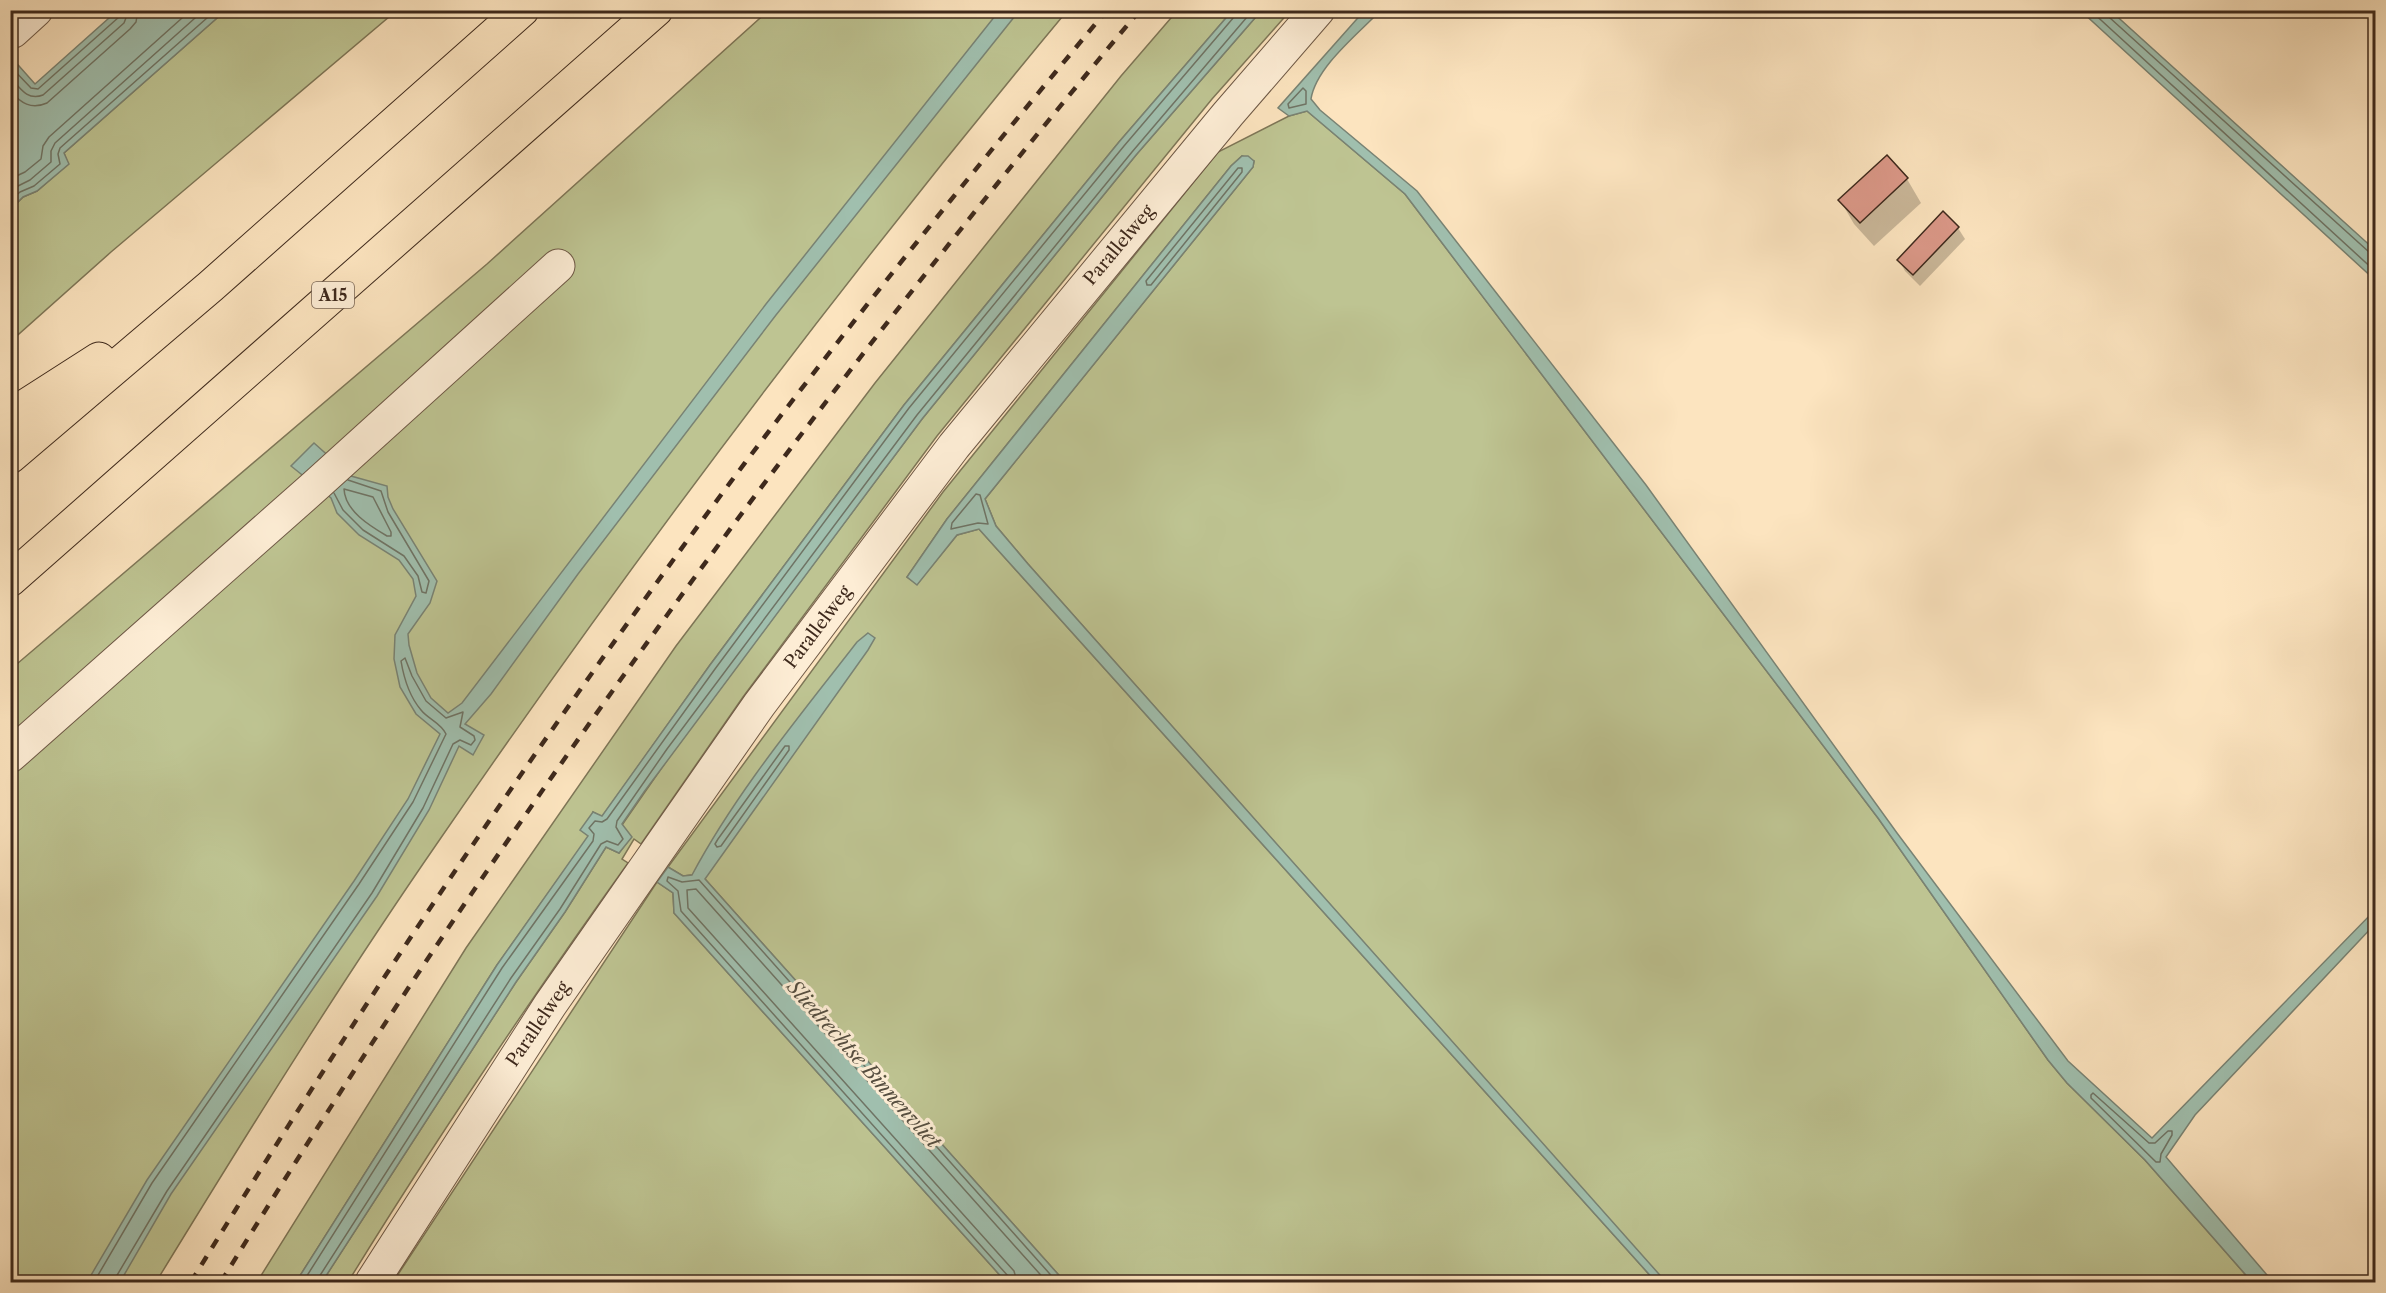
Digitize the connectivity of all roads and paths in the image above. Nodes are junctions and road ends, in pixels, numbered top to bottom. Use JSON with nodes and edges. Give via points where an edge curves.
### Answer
{"nodes":[{"id":1,"x":36,"y":10,"type":"edge"},
{"id":2,"x":522,"y":10,"type":"edge"},
{"id":3,"x":656,"y":10,"type":"edge"},
{"id":4,"x":1318,"y":10,"type":"edge"},
{"id":5,"x":10,"y":28,"type":"edge"},
{"id":6,"x":558,"y":266,"type":"dead end"},
{"id":7,"x":211,"y":286,"type":"junction"},
{"id":8,"x":10,"y":416,"type":"edge"},
{"id":9,"x":10,"y":457,"type":"edge"},
{"id":10,"x":10,"y":580,"type":"edge"},
{"id":11,"x":10,"y":756,"type":"edge"},
{"id":12,"x":372,"y":1282,"type":"edge"}],
"edges":[{"from":1,"to":5,"type":"street","via":[[13,31]]},
{"from":2,"to":7,"type":"highway"},
{"from":3,"to":10,"type":"highway","number":"A15"},
{"from":4,"to":12,"type":"street","name":"Parallelweg","via":[[954,446],[759,705],[550,1005]]},
{"from":6,"to":11,"type":"street"},
{"from":7,"to":8,"type":"highway"},
{"from":7,"to":9,"type":"highway"}]}
